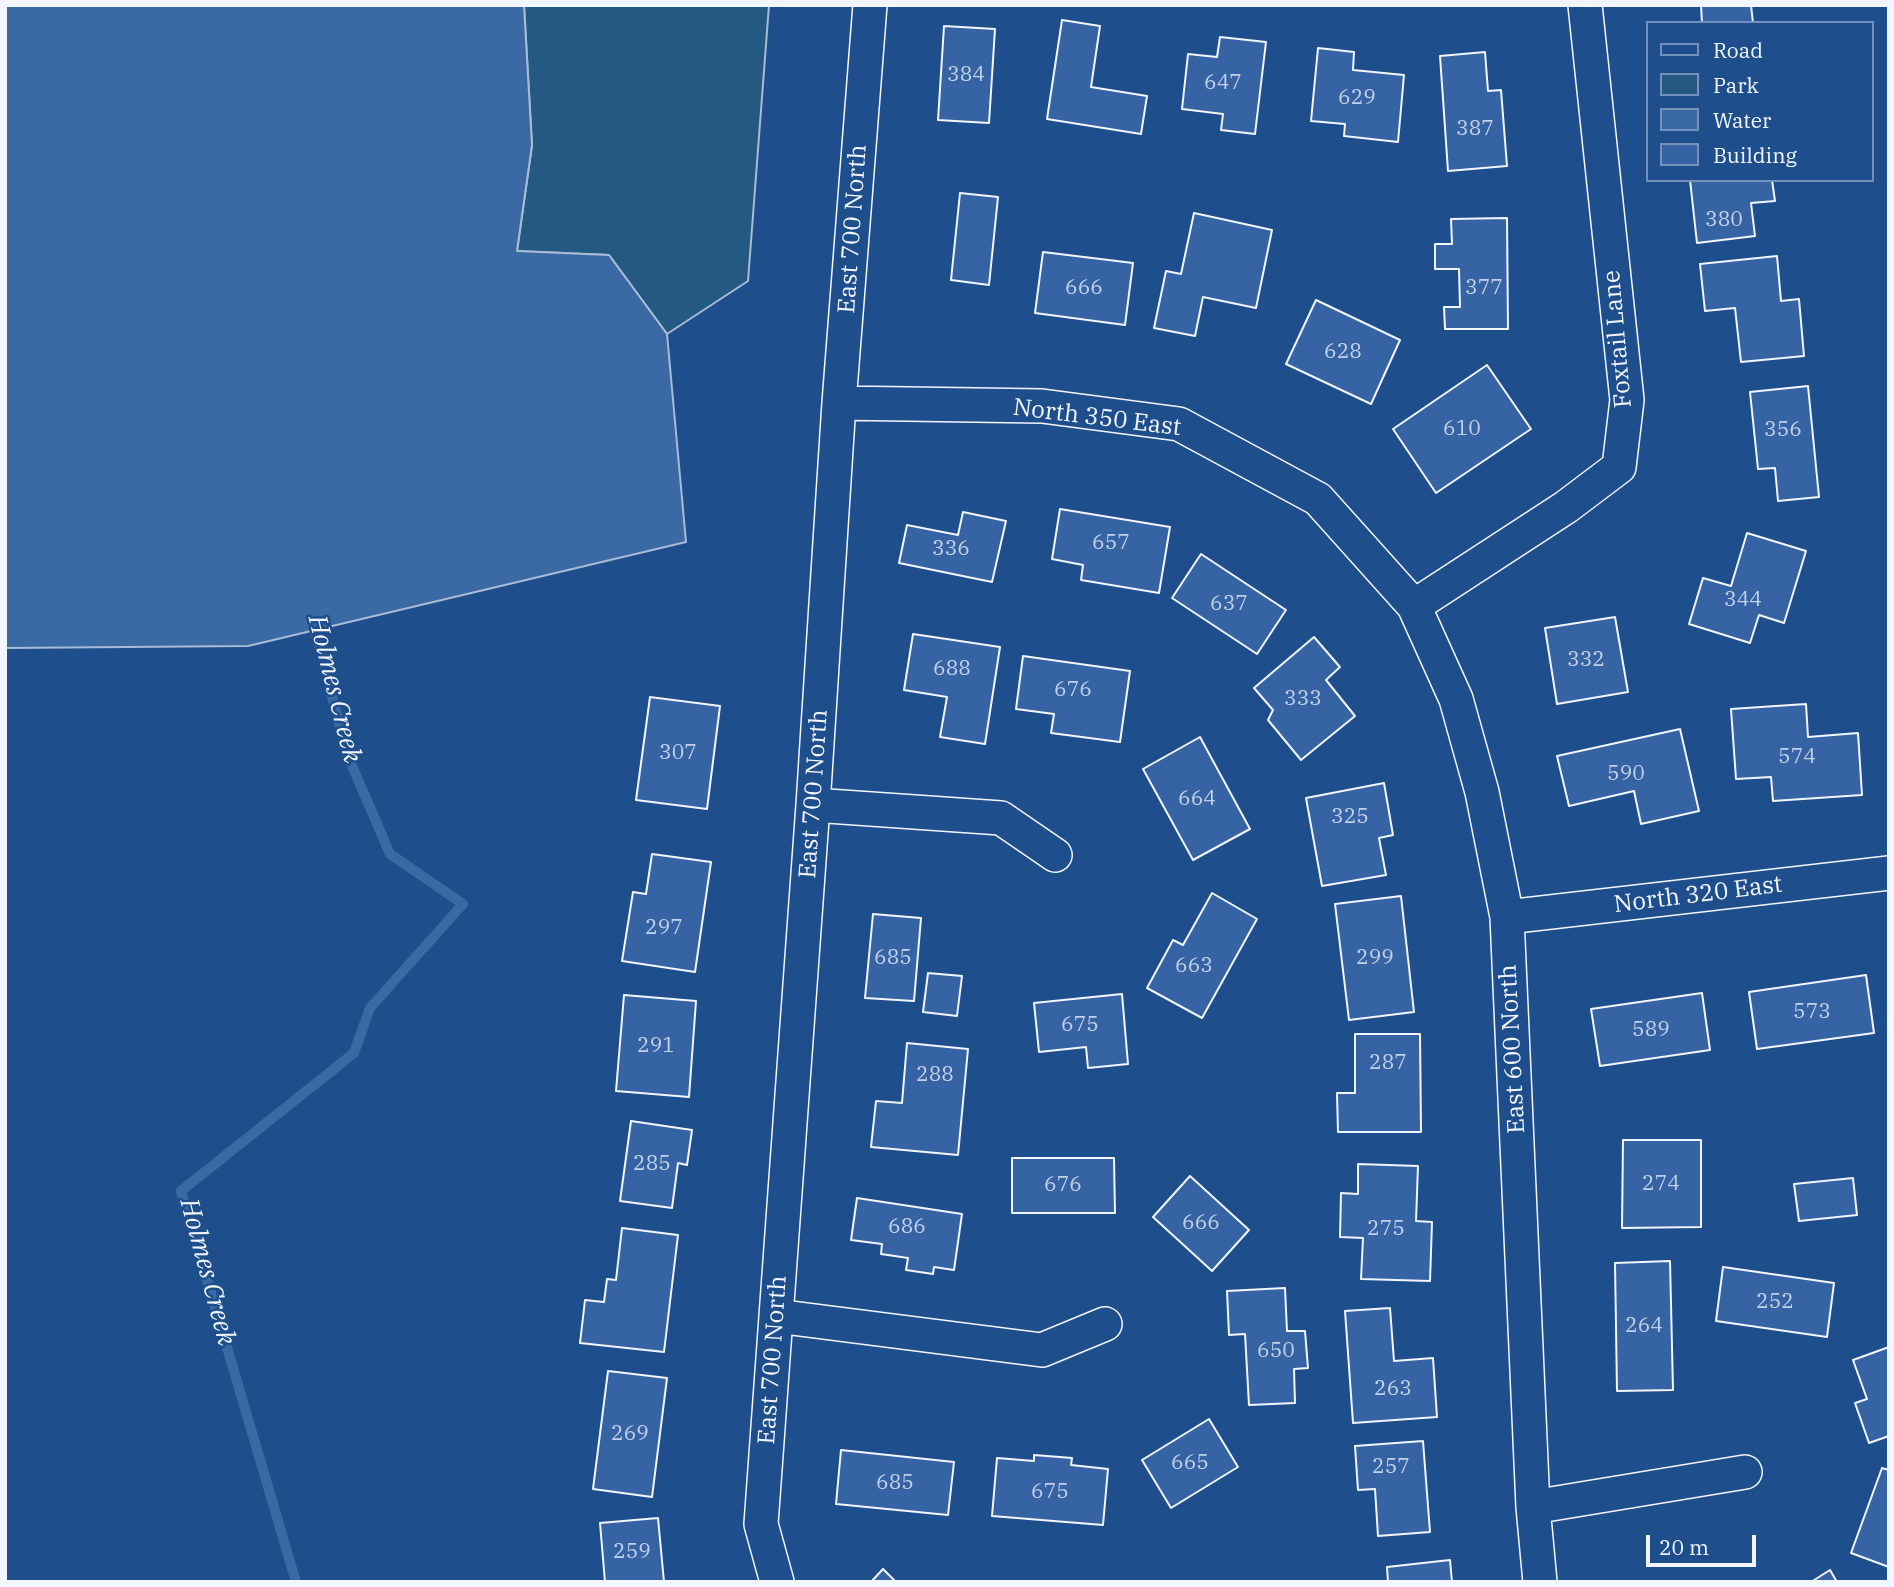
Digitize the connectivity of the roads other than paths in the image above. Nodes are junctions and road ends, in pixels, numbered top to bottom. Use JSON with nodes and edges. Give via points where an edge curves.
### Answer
{"nodes":[{"id":1,"x":870,"y":5,"type":"edge"},
{"id":2,"x":1585,"y":5,"type":"edge"},
{"id":3,"x":839,"y":404,"type":"junction"},
{"id":4,"x":1414,"y":607,"type":"junction"},
{"id":5,"x":813,"y":805,"type":"junction"},
{"id":6,"x":1055,"y":855,"type":"dead end"},
{"id":7,"x":1889,"y":873,"type":"edge"},
{"id":8,"x":1507,"y":917,"type":"junction"},
{"id":9,"x":776,"y":1315,"type":"junction"},
{"id":10,"x":1105,"y":1324,"type":"dead end"},
{"id":11,"x":1745,"y":1472,"type":"dead end"},
{"id":12,"x":1533,"y":1507,"type":"junction"},
{"id":13,"x":776,"y":1582,"type":"edge"},
{"id":14,"x":1540,"y":1582,"type":"edge"}],
"edges":[{"from":1,"to":3,"type":"street","name":"East 700 North"},
{"from":2,"to":4,"type":"street","name":"Foxtail Lane","via":[[1627,400],[1619,467]]},
{"from":3,"to":4,"type":"street","name":"North 350 East","via":[[1042,406],[1180,424],[1318,499]]},
{"from":3,"to":5,"type":"street","name":"East 700 North"},
{"from":4,"to":8,"type":"street","name":"East 600 North","via":[[1456,699],[1482,792]]},
{"from":5,"to":6,"type":"street","via":[[1001,818]]},
{"from":5,"to":9,"type":"street","name":"East 700 North"},
{"from":7,"to":8,"type":"street","name":"North 320 East"},
{"from":8,"to":12,"type":"street","name":"East 600 North"},
{"from":9,"to":10,"type":"street","via":[[1042,1350]]},
{"from":9,"to":13,"type":"street","name":"East 700 North","via":[[761,1524]]},
{"from":11,"to":12,"type":"street"},
{"from":12,"to":14,"type":"street","name":"East 600 North"}]}
